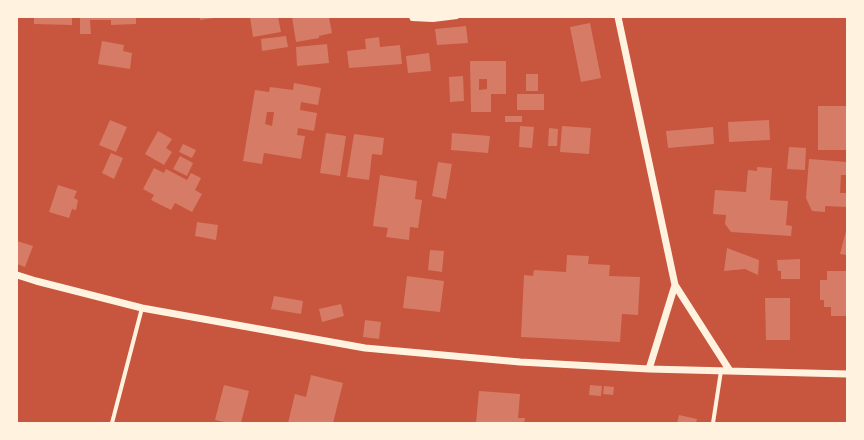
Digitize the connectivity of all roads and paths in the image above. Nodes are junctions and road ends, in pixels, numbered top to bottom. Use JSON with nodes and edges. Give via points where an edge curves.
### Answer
{"nodes":[{"id":1,"x":411,"y":17,"type":"edge"},
{"id":2,"x":456,"y":17,"type":"edge"},
{"id":3,"x":618,"y":17,"type":"edge"},
{"id":4,"x":17,"y":275,"type":"edge"},
{"id":5,"x":675,"y":285,"type":"junction"},
{"id":6,"x":142,"y":308,"type":"junction"},
{"id":7,"x":649,"y":368,"type":"junction"},
{"id":8,"x":721,"y":371,"type":"junction"},
{"id":9,"x":730,"y":371,"type":"junction"},
{"id":10,"x":847,"y":374,"type":"edge"},
{"id":11,"x":112,"y":423,"type":"edge"},
{"id":12,"x":713,"y":423,"type":"edge"}],
"edges":[{"from":1,"to":2,"type":"street","via":[[433,20]]},
{"from":3,"to":5,"type":"street"},
{"from":4,"to":6,"type":"street"},
{"from":5,"to":7,"type":"street"},
{"from":5,"to":9,"type":"street"},
{"from":6,"to":7,"type":"street","via":[[365,348],[520,362]]},
{"from":6,"to":11,"type":"street"},
{"from":7,"to":8,"type":"street"},
{"from":8,"to":9,"type":"street"},
{"from":8,"to":12,"type":"street"},
{"from":9,"to":10,"type":"street"}]}
